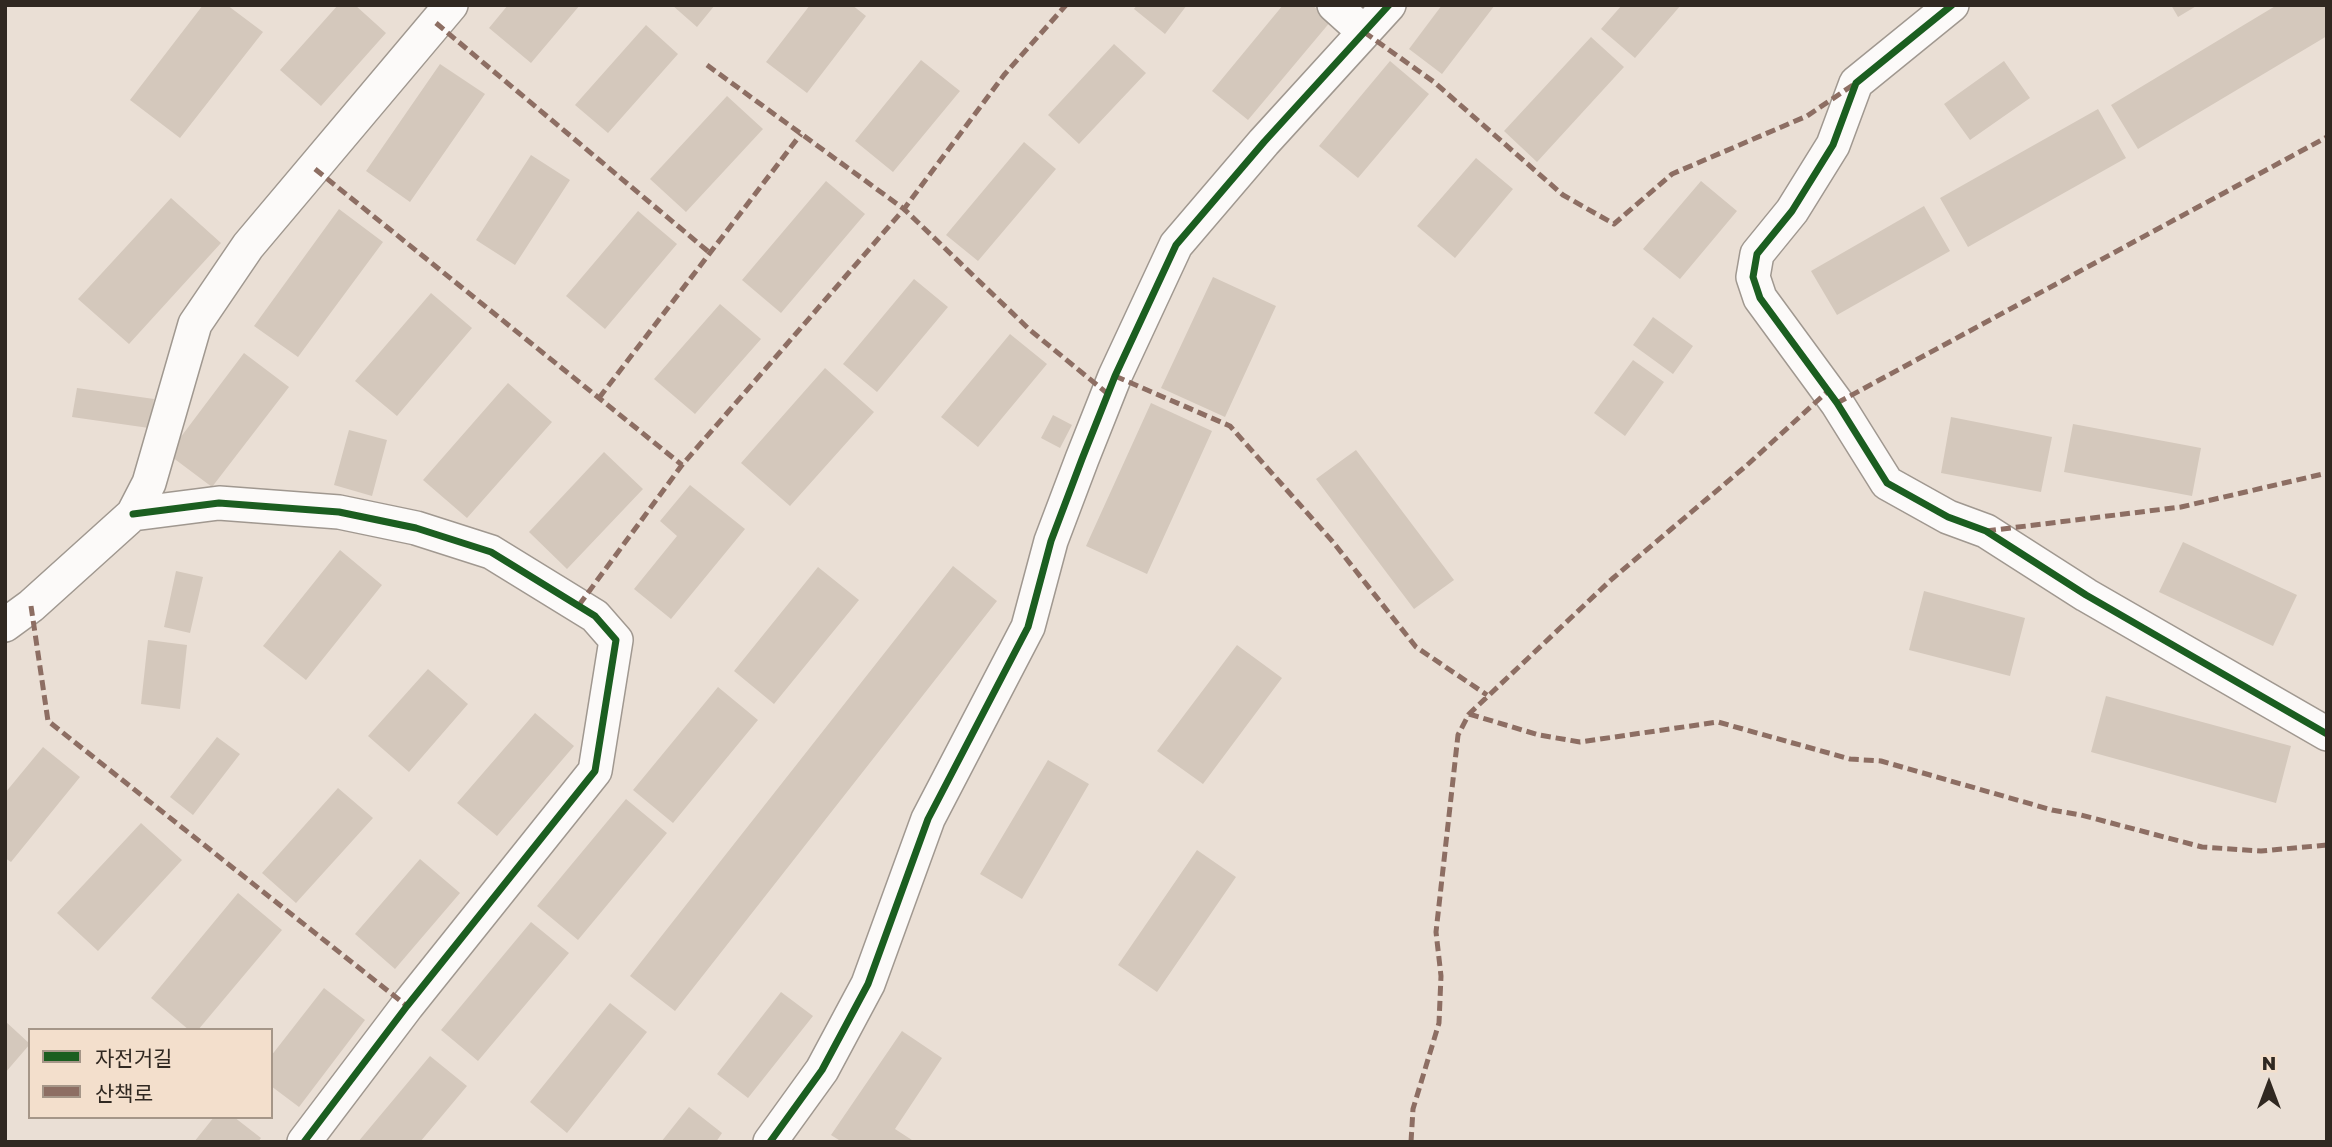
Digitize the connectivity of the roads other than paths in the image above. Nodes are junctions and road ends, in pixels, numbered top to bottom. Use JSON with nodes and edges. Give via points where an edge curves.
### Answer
{"nodes":[{"id":1,"x":451,"y":5,"type":"edge"},
{"id":2,"x":1334,"y":5,"type":"edge"},
{"id":3,"x":1389,"y":5,"type":"edge"},
{"id":4,"x":1952,"y":5,"type":"edge"},
{"id":5,"x":1364,"y":32,"type":"junction"},
{"id":6,"x":133,"y":514,"type":"junction"},
{"id":7,"x":5,"y":625,"type":"edge"},
{"id":8,"x":2327,"y":734,"type":"edge"},
{"id":9,"x":304,"y":1142,"type":"edge"},
{"id":10,"x":770,"y":1142,"type":"edge"}],
"edges":[{"from":1,"to":6,"type":"street","via":[[248,246],[195,324],[149,483]]},
{"from":2,"to":5,"type":"street"},
{"from":3,"to":5,"type":"street"},
{"from":4,"to":8,"type":"street","via":[[1856,83],[1833,145],[1792,211],[1757,254],[1753,277],[1760,298],[1837,403],[1887,483],[1948,517],[1986,531],[2085,595]]},
{"from":5,"to":10,"type":"street","via":[[1176,245],[1082,458],[1051,541],[1028,627],[928,819],[868,984],[822,1070]]},
{"from":6,"to":7,"type":"street"},
{"from":6,"to":9,"type":"street","via":[[219,503],[339,512],[416,528],[491,552],[595,616],[616,640],[595,771]]}]}
